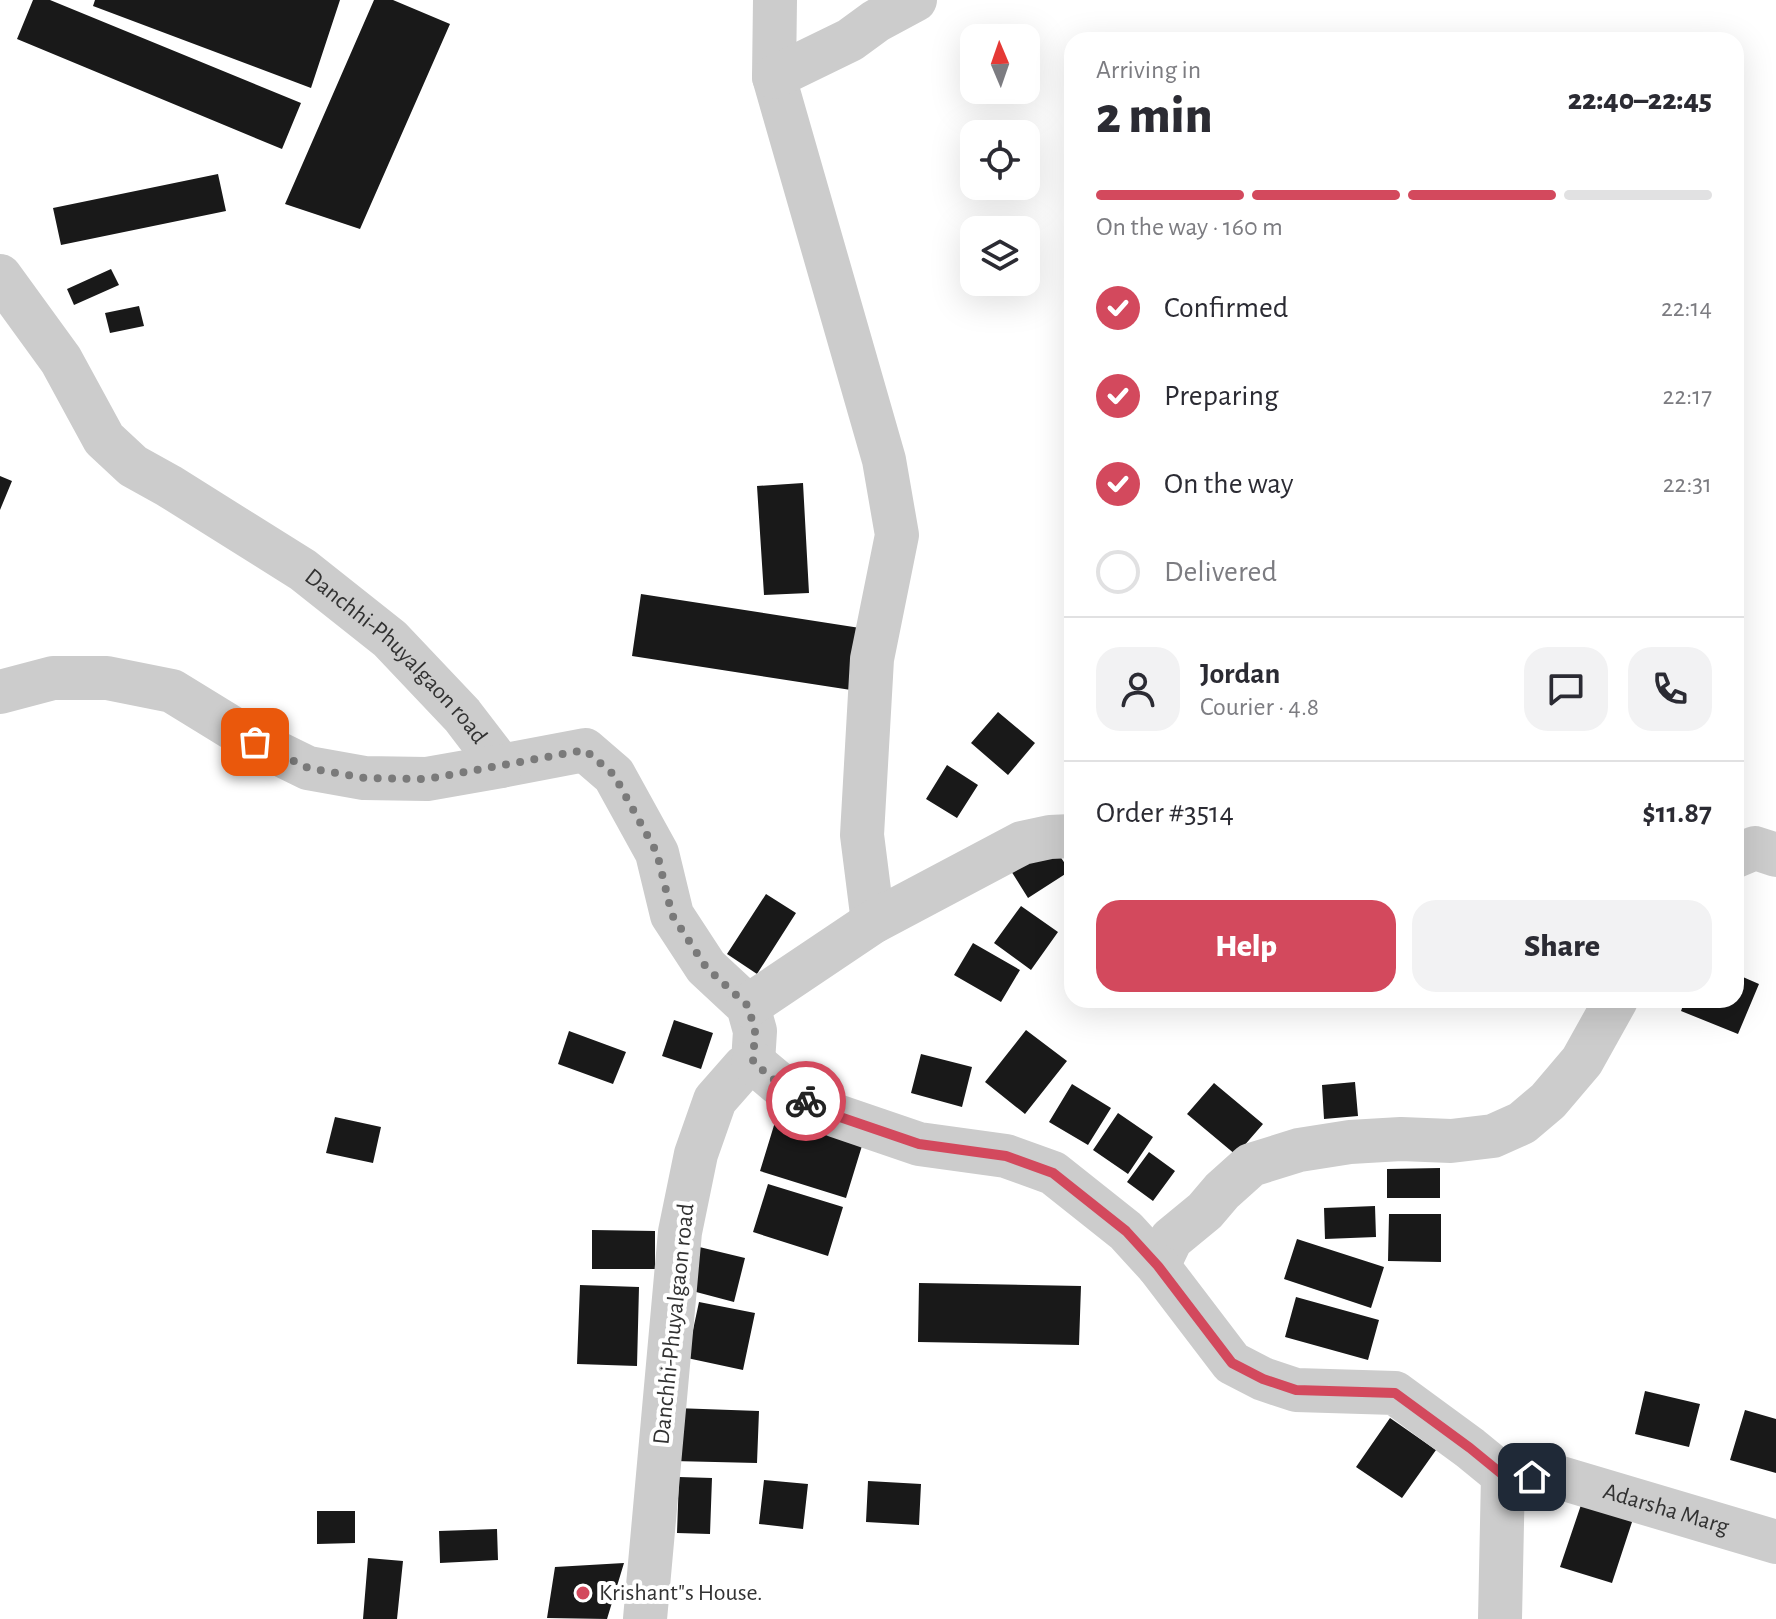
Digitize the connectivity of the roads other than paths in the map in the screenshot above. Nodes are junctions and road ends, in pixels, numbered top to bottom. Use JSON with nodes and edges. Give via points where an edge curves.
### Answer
{"nodes":[{"id":1,"x":775,"y":0,"type":"edge"},
{"id":2,"x":915,"y":0,"type":"edge"},
{"id":3,"x":774,"y":77,"type":"junction"},
{"id":4,"x":0,"y":276,"type":"edge"},
{"id":5,"x":0,"y":692,"type":"edge"},
{"id":6,"x":501,"y":766,"type":"junction"},
{"id":7,"x":1064,"y":836,"type":"edge"},
{"id":8,"x":1744,"y":853,"type":"edge"},
{"id":9,"x":1776,"y":855,"type":"edge"},
{"id":10,"x":873,"y":922,"type":"junction"},
{"id":11,"x":748,"y":1006,"type":"junction"},
{"id":12,"x":1612,"y":1008,"type":"edge"},
{"id":13,"x":753,"y":1062,"type":"junction"},
{"id":14,"x":1158,"y":1266,"type":"junction"},
{"id":15,"x":1503,"y":1475,"type":"junction"},
{"id":16,"x":1776,"y":1542,"type":"edge"},
{"id":17,"x":645,"y":1619,"type":"edge"},
{"id":18,"x":1500,"y":1619,"type":"edge"}],
"edges":[{"from":1,"to":3,"type":"street"},
{"from":2,"to":3,"type":"street"},
{"from":3,"to":10,"type":"street","via":[[884,460],[897,535],[872,659],[862,835]]},
{"from":4,"to":6,"type":"street","name":"Danchhi-Phuyalgaon road","via":[[61,360],[104,439],[133,466],[303,570],[390,639],[462,715]]},
{"from":5,"to":6,"type":"street","via":[[53,678],[107,678],[172,691],[308,768],[364,778],[427,779]]},
{"from":6,"to":11,"type":"street","name":"Danchhi-Phuyalgaon road","via":[[585,750],[614,775],[657,853],[672,915],[706,967]]},
{"from":7,"to":10,"type":"street","via":[[1022,843]]},
{"from":8,"to":9,"type":"street","via":[[1755,848]]},
{"from":10,"to":11,"type":"street"},
{"from":11,"to":13,"type":"street","via":[[755,1031]]},
{"from":12,"to":14,"type":"street","via":[[1582,1061],[1522,1123],[1493,1136],[1350,1142],[1251,1165],[1171,1239]]},
{"from":13,"to":14,"type":"street","via":[[790,1093],[837,1116],[919,1144],[1006,1156],[1053,1173],[1126,1231]]},
{"from":13,"to":17,"type":"street","name":"Danchhi-Phuyalgaon road","via":[[715,1100],[683,1216]]},
{"from":14,"to":15,"type":"street","via":[[1232,1363],[1296,1390],[1395,1393]]},
{"from":15,"to":16,"type":"street","name":"Adarsha Marg","via":[[1561,1478]]},
{"from":15,"to":18,"type":"street"}]}
